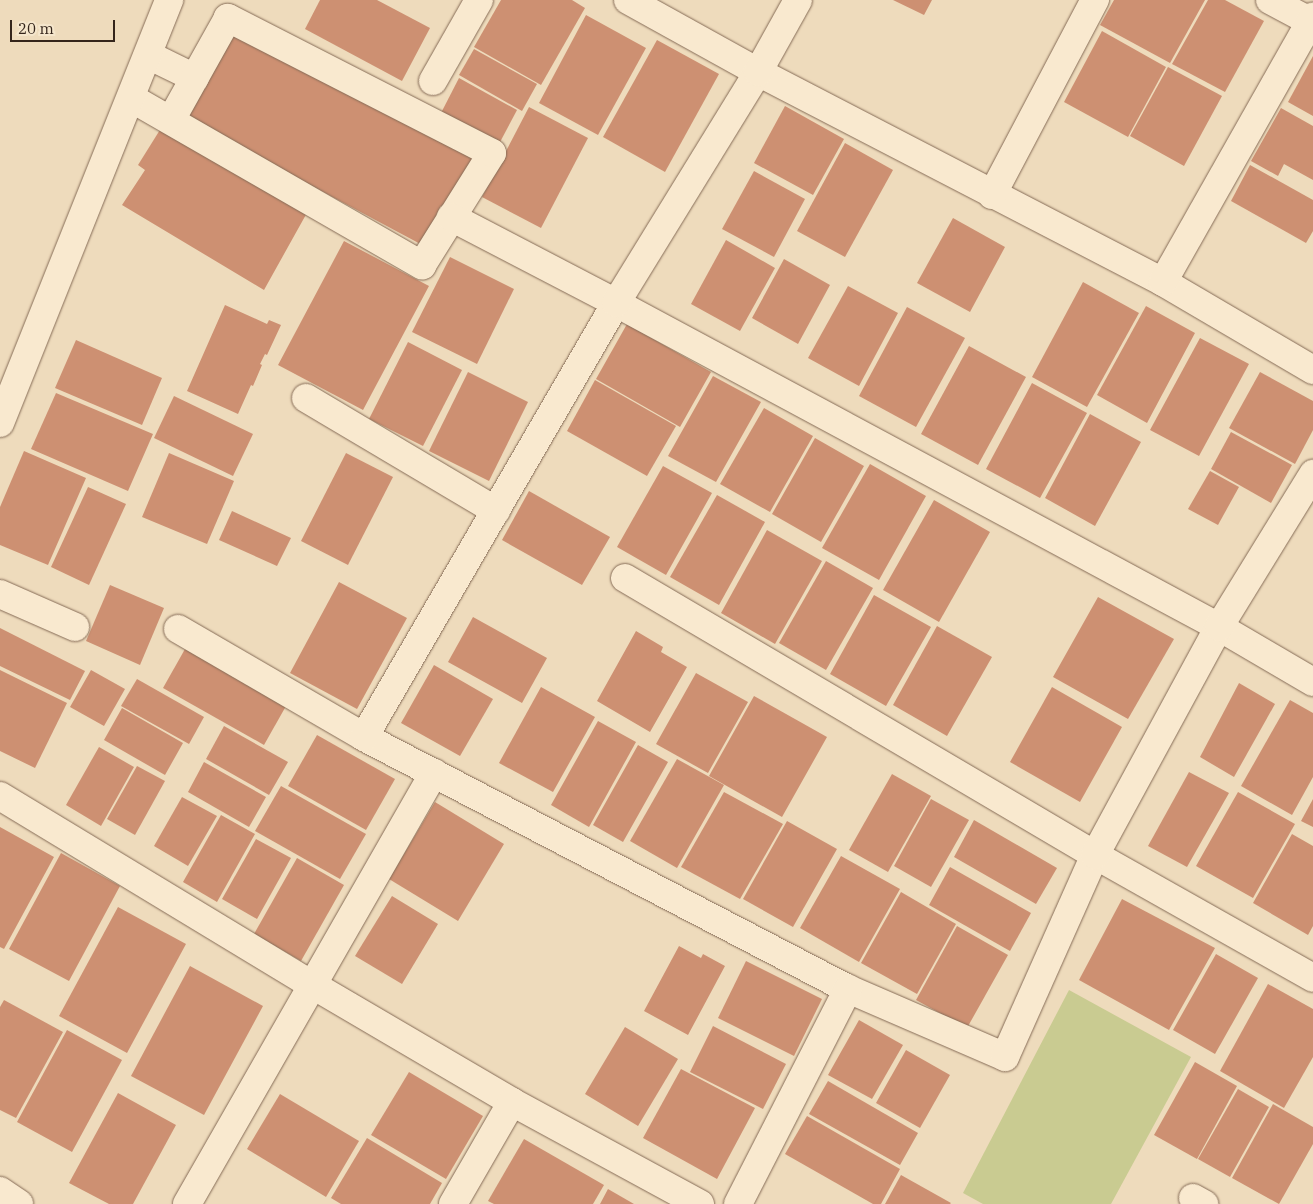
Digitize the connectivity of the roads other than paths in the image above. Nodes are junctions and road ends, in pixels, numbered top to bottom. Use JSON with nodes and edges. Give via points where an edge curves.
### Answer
{"nodes":[{"id":1,"x":169,"y":0,"type":"edge"},
{"id":2,"x":479,"y":0,"type":"edge"},
{"id":3,"x":628,"y":0,"type":"edge"},
{"id":4,"x":798,"y":0,"type":"edge"},
{"id":5,"x":1095,"y":0,"type":"edge"},
{"id":6,"x":1270,"y":0,"type":"edge"},
{"id":7,"x":1312,"y":20,"type":"edge"},
{"id":8,"x":148,"y":55,"type":"junction"},
{"id":9,"x":758,"y":72,"type":"junction"},
{"id":10,"x":195,"y":78,"type":"junction"},
{"id":11,"x":433,"y":81,"type":"dead end"},
{"id":12,"x":131,"y":98,"type":"junction"},
{"id":13,"x":170,"y":120,"type":"junction"},
{"id":14,"x":992,"y":195,"type":"junction"},
{"id":15,"x":451,"y":217,"type":"junction"},
{"id":16,"x":1163,"y":282,"type":"junction"},
{"id":17,"x":616,"y":303,"type":"junction"},
{"id":18,"x":1313,"y":370,"type":"edge"},
{"id":19,"x":306,"y":398,"type":"dead end"},
{"id":20,"x":0,"y":423,"type":"edge"},
{"id":21,"x":1313,"y":474,"type":"edge"},
{"id":22,"x":496,"y":511,"type":"junction"},
{"id":23,"x":625,"y":578,"type":"dead end"},
{"id":24,"x":0,"y":594,"type":"edge"},
{"id":25,"x":75,"y":627,"type":"dead end"},
{"id":26,"x":1219,"y":627,"type":"junction"},
{"id":27,"x":178,"y":629,"type":"dead end"},
{"id":28,"x":1313,"y":682,"type":"edge"},
{"id":29,"x":364,"y":737,"type":"junction"},
{"id":30,"x":434,"y":773,"type":"junction"},
{"id":31,"x":0,"y":796,"type":"edge"},
{"id":32,"x":1095,"y":855,"type":"junction"},
{"id":33,"x":1313,"y":978,"type":"edge"},
{"id":34,"x":311,"y":984,"type":"junction"},
{"id":35,"x":848,"y":989,"type":"junction"},
{"id":36,"x":512,"y":1102,"type":"junction"},
{"id":37,"x":0,"y":1192,"type":"edge"},
{"id":38,"x":19,"y":1204,"type":"edge"},
{"id":39,"x":187,"y":1204,"type":"edge"},
{"id":40,"x":453,"y":1204,"type":"edge"},
{"id":41,"x":700,"y":1204,"type":"edge"},
{"id":42,"x":738,"y":1204,"type":"edge"}],
"edges":[{"from":1,"to":8,"type":"street"},
{"from":2,"to":11,"type":"street"},
{"from":3,"to":9,"type":"street"},
{"from":4,"to":9,"type":"street"},
{"from":5,"to":14,"type":"street"},
{"from":6,"to":7,"type":"street"},
{"from":7,"to":16,"type":"street"},
{"from":8,"to":10,"type":"street"},
{"from":8,"to":12,"type":"street"},
{"from":9,"to":14,"type":"street"},
{"from":9,"to":17,"type":"street"},
{"from":10,"to":13,"type":"street"},
{"from":10,"to":15,"type":"street","via":[[228,18],[492,153]]},
{"from":12,"to":13,"type":"street"},
{"from":12,"to":20,"type":"street"},
{"from":13,"to":15,"type":"street","via":[[422,265]]},
{"from":14,"to":16,"type":"street"},
{"from":15,"to":17,"type":"street"},
{"from":16,"to":18,"type":"street"},
{"from":17,"to":22,"type":"street"},
{"from":17,"to":26,"type":"street"},
{"from":19,"to":22,"type":"street"},
{"from":21,"to":26,"type":"street"},
{"from":22,"to":29,"type":"street"},
{"from":23,"to":32,"type":"street"},
{"from":24,"to":25,"type":"street"},
{"from":26,"to":28,"type":"street"},
{"from":26,"to":32,"type":"street"},
{"from":27,"to":29,"type":"street"},
{"from":29,"to":30,"type":"street"},
{"from":30,"to":34,"type":"street"},
{"from":30,"to":35,"type":"street"},
{"from":31,"to":34,"type":"street"},
{"from":32,"to":33,"type":"street"},
{"from":32,"to":35,"type":"street","via":[[1005,1058]]},
{"from":34,"to":36,"type":"street"},
{"from":34,"to":39,"type":"street"},
{"from":35,"to":42,"type":"street"},
{"from":36,"to":40,"type":"street"},
{"from":36,"to":41,"type":"street"},
{"from":37,"to":38,"type":"street"}]}
